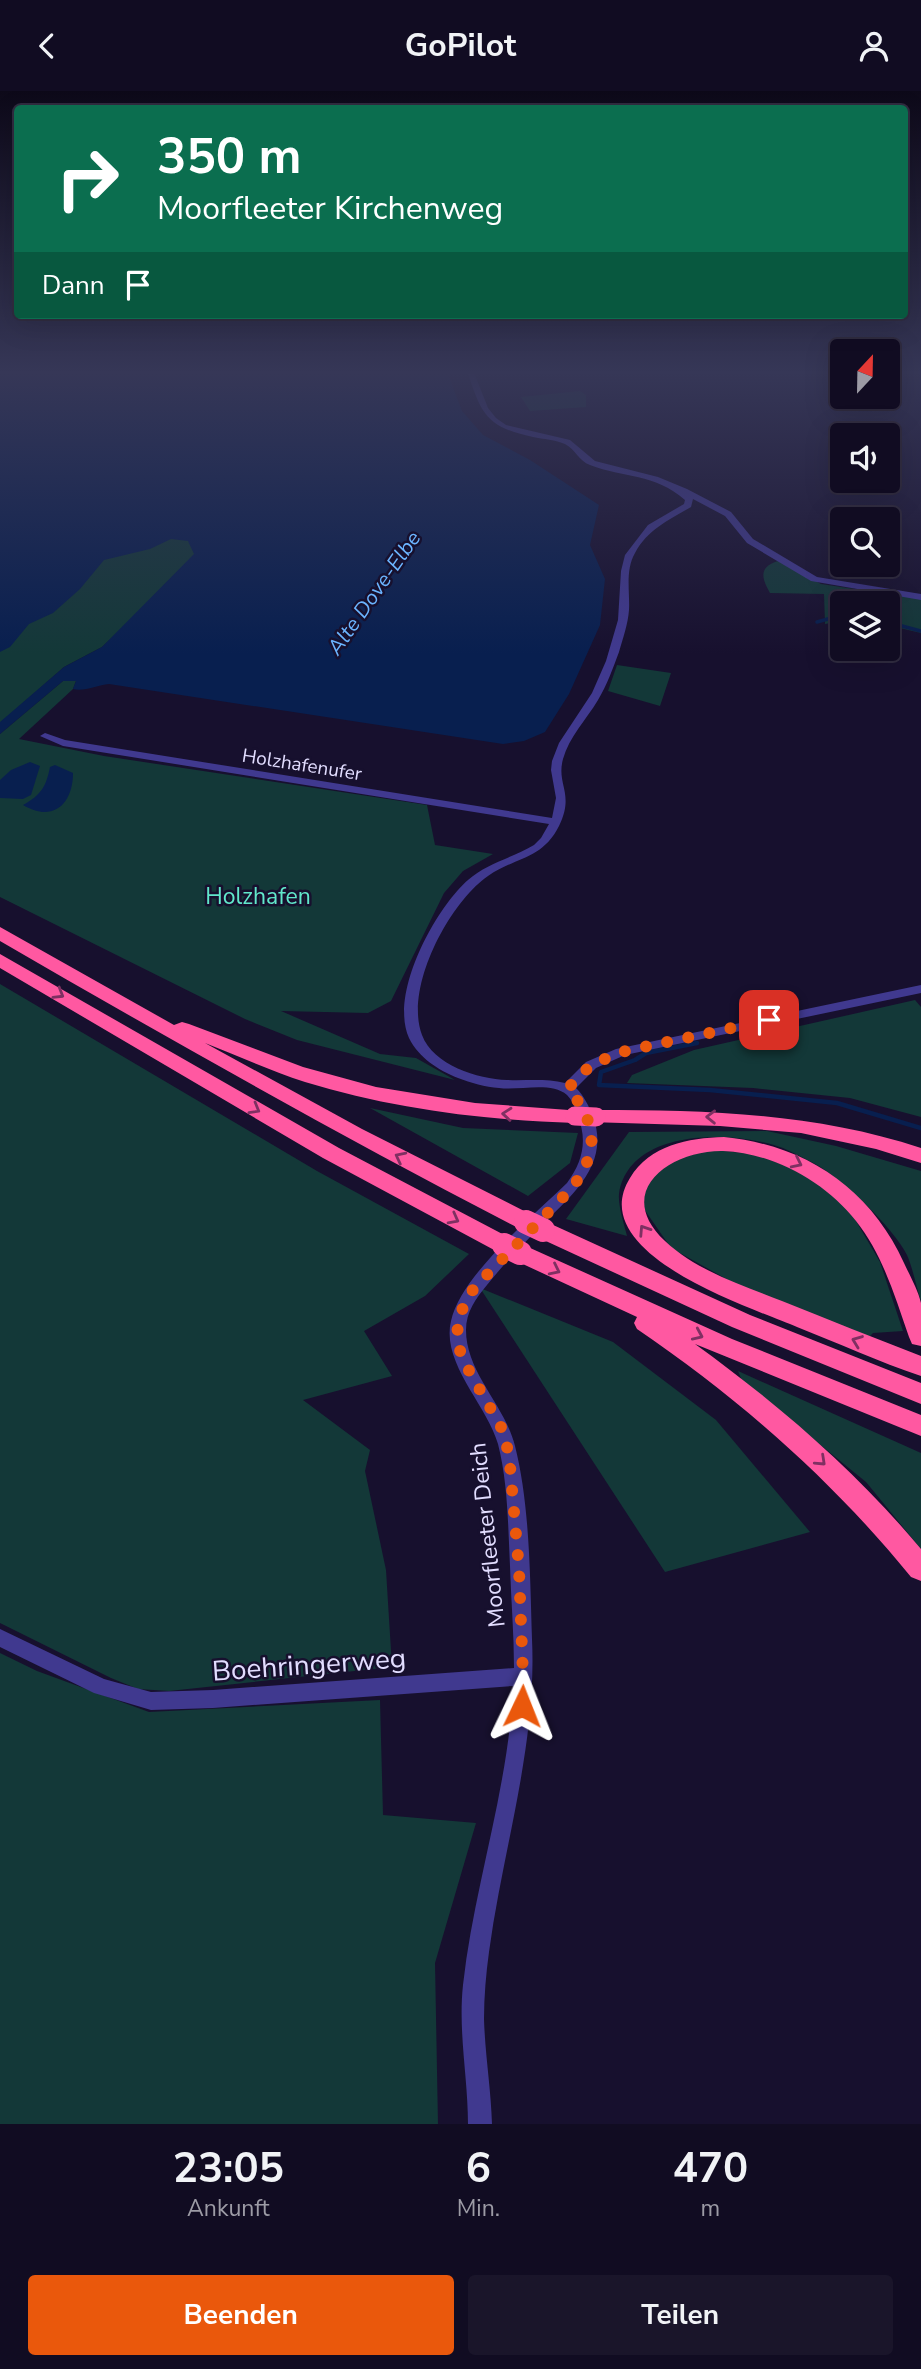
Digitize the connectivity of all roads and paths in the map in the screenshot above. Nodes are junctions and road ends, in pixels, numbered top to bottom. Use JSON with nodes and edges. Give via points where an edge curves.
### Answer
{"nodes":[{"id":1,"x":605,"y":465,"type":"edge"},
{"id":2,"x":678,"y":489,"type":"junction"},
{"id":3,"x":688,"y":505,"type":"junction"},
{"id":4,"x":721,"y":510,"type":"junction"},
{"id":5,"x":921,"y":597,"type":"edge"},
{"id":6,"x":45,"y":736,"type":"dead end"},
{"id":7,"x":555,"y":822,"type":"junction"},
{"id":8,"x":0,"y":933,"type":"edge"},
{"id":9,"x":0,"y":960,"type":"edge"},
{"id":10,"x":921,"y":989,"type":"edge"},
{"id":11,"x":137,"y":1013,"type":"junction"},
{"id":12,"x":567,"y":1089,"type":"junction"},
{"id":13,"x":921,"y":1156,"type":"edge"},
{"id":14,"x":591,"y":1287,"type":"junction"},
{"id":15,"x":921,"y":1337,"type":"edge"},
{"id":16,"x":921,"y":1366,"type":"edge"},
{"id":17,"x":921,"y":1394,"type":"edge"},
{"id":18,"x":921,"y":1426,"type":"edge"},
{"id":19,"x":921,"y":1569,"type":"edge"},
{"id":20,"x":0,"y":1638,"type":"edge"},
{"id":21,"x":523,"y":1676,"type":"junction"},
{"id":22,"x":480,"y":2124,"type":"edge"}],
"edges":[{"from":1,"to":2,"type":"street","via":[[651,475]]},
{"from":2,"to":3,"type":"street","via":[[689,499]]},
{"from":2,"to":4,"type":"street"},
{"from":3,"to":4,"type":"street"},
{"from":3,"to":7,"type":"street","via":[[656,523],[627,558],[621,629],[598,692],[563,744],[556,763],[562,797]]},
{"from":4,"to":5,"type":"street","via":[[750,541],[814,579]]},
{"from":6,"to":7,"type":"street","name":"Holzhafenufer","via":[[63,743]]},
{"from":7,"to":12,"type":"street","via":[[543,843],[484,873],[455,900],[411,993],[411,1024],[422,1049],[455,1072],[498,1084]]},
{"from":8,"to":11,"type":"highway"},
{"from":9,"to":14,"type":"highway","one_way":true,"via":[[331,1153]]},
{"from":10,"to":12,"type":"street","via":[[621,1052],[591,1065]]},
{"from":13,"to":11,"type":"highway","one_way":true,"via":[[856,1135],[765,1120],[473,1111],[366,1092]]},
{"from":17,"to":11,"type":"highway","one_way":true,"via":[[741,1321],[534,1226],[354,1134]]},
{"from":12,"to":21,"type":"street","name":"Moorfleeter Deich","via":[[577,1096],[591,1128],[591,1155],[584,1172],[467,1297],[458,1321],[457,1341],[463,1360],[501,1427],[509,1454]]},
{"from":14,"to":18,"type":"highway","one_way":true},
{"from":14,"to":19,"type":"highway","one_way":true,"via":[[714,1371],[816,1456],[859,1497]]},
{"from":16,"to":15,"type":"highway","one_way":true,"via":[[752,1298],[674,1260],[641,1230],[633,1195],[639,1179],[657,1159],[702,1145],[748,1147],[803,1166],[845,1196],[875,1230]]},
{"from":20,"to":21,"type":"street","name":"Boehringerweg","via":[[101,1687],[151,1701]]},
{"from":21,"to":22,"type":"street","name":"Moorfleeter Deich","via":[[507,1806],[473,1989]]}]}
